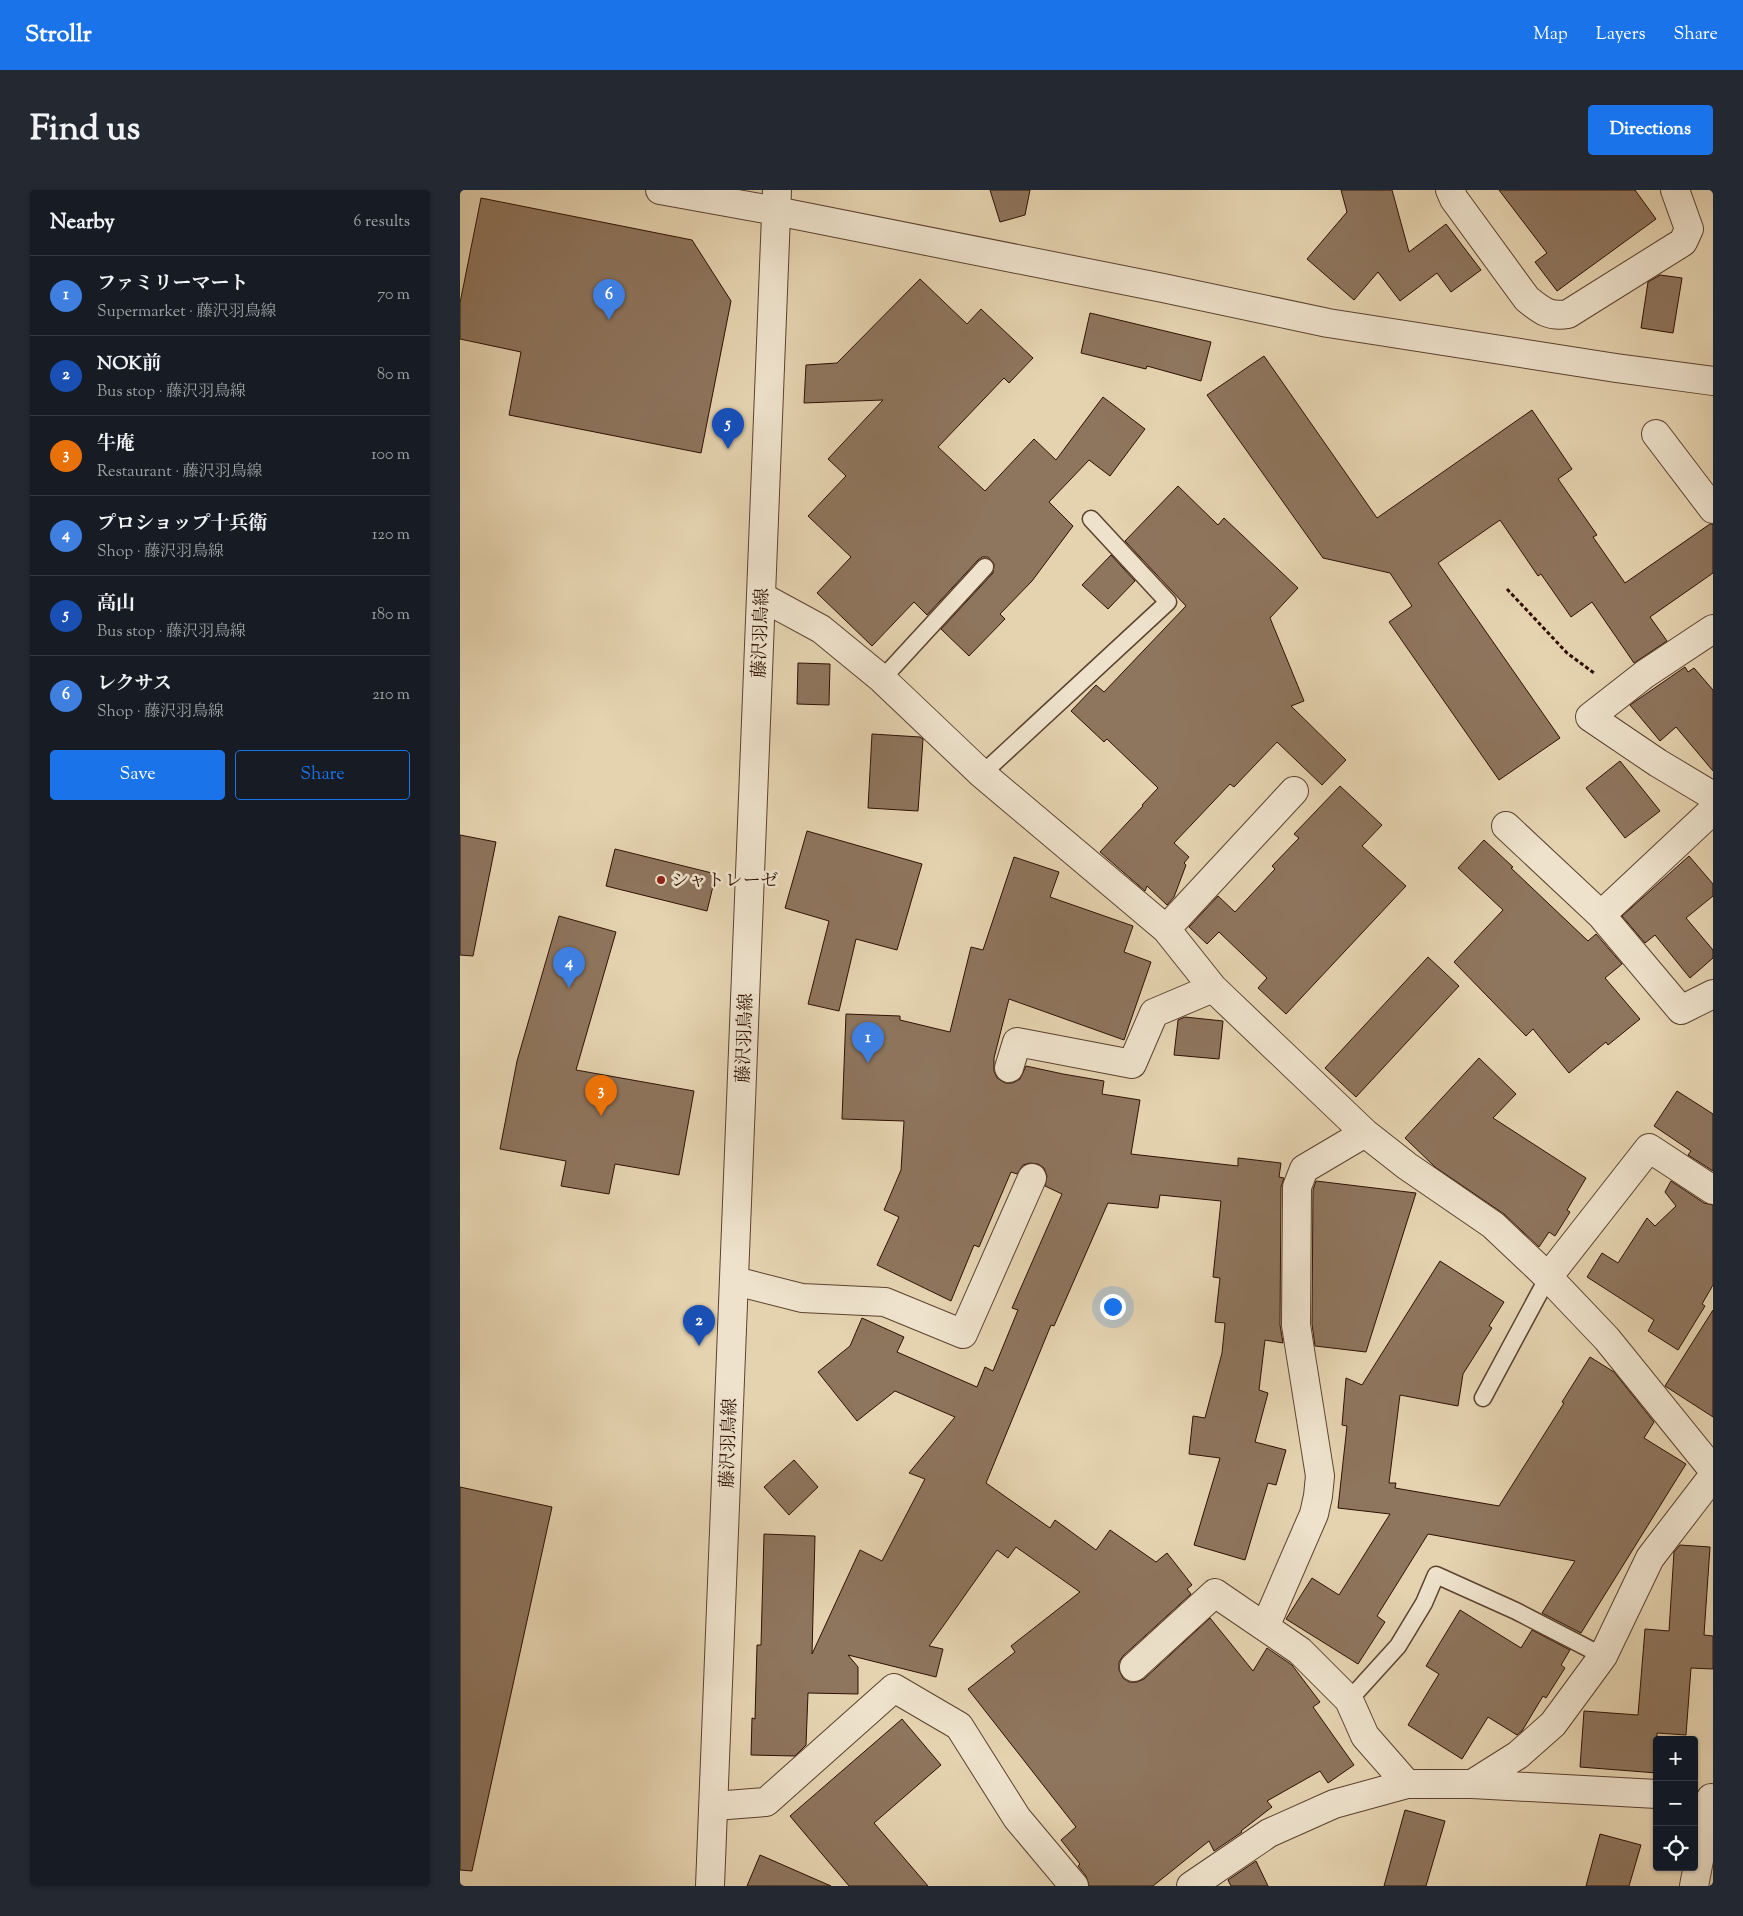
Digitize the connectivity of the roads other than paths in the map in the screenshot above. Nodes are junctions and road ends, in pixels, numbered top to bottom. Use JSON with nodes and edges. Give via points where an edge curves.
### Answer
{"nodes":[{"id":1,"x":660,"y":190,"type":"edge"},
{"id":2,"x":1450,"y":190,"type":"edge"},
{"id":3,"x":1675,"y":190,"type":"edge"},
{"id":4,"x":776,"y":201,"type":"edge"},
{"id":5,"x":1713,"y":381,"type":"edge"},
{"id":6,"x":1656,"y":434,"type":"dead end"},
{"id":7,"x":1713,"y":509,"type":"edge"},
{"id":8,"x":1091,"y":519,"type":"dead end"},
{"id":9,"x":986,"y":567,"type":"dead end"},
{"id":10,"x":762,"y":597,"type":"junction"},
{"id":11,"x":1713,"y":629,"type":"edge"},
{"id":12,"x":882,"y":679,"type":"junction"},
{"id":13,"x":982,"y":774,"type":"junction"},
{"id":14,"x":1294,"y":791,"type":"dead end"},
{"id":15,"x":1713,"y":796,"type":"edge"},
{"id":16,"x":1713,"y":810,"type":"edge"},
{"id":17,"x":1506,"y":826,"type":"dead end"},
{"id":18,"x":1601,"y":916,"type":"junction"},
{"id":19,"x":1166,"y":929,"type":"junction"},
{"id":20,"x":1213,"y":988,"type":"junction"},
{"id":21,"x":1713,"y":994,"type":"edge"},
{"id":22,"x":1009,"y":1068,"type":"dead end"},
{"id":23,"x":1365,"y":1133,"type":"junction"},
{"id":24,"x":1032,"y":1178,"type":"dead end"},
{"id":25,"x":1713,"y":1190,"type":"edge"},
{"id":26,"x":1548,"y":1277,"type":"junction"},
{"id":27,"x":735,"y":1282,"type":"junction"},
{"id":28,"x":1483,"y":1398,"type":"dead end"},
{"id":29,"x":1713,"y":1470,"type":"edge"},
{"id":30,"x":1713,"y":1476,"type":"edge"},
{"id":31,"x":1265,"y":1627,"type":"junction"},
{"id":32,"x":1603,"y":1656,"type":"junction"},
{"id":33,"x":1134,"y":1667,"type":"dead end"},
{"id":34,"x":1349,"y":1700,"type":"junction"},
{"id":35,"x":1407,"y":1784,"type":"junction"},
{"id":36,"x":1472,"y":1784,"type":"junction"},
{"id":37,"x":1653,"y":1794,"type":"edge"},
{"id":38,"x":1706,"y":1797,"type":"edge"},
{"id":39,"x":714,"y":1806,"type":"junction"},
{"id":40,"x":710,"y":1886,"type":"edge"},
{"id":41,"x":1074,"y":1886,"type":"edge"},
{"id":42,"x":1191,"y":1886,"type":"edge"},
{"id":43,"x":1694,"y":1886,"type":"edge"}],
"edges":[{"from":1,"to":4,"type":"street"},
{"from":2,"to":3,"type":"street","via":[[1527,299],[1542,311],[1556,316],[1568,314],[1683,242],[1690,229]]},
{"from":4,"to":5,"type":"street","via":[[1328,323]]},
{"from":4,"to":10,"type":"street","name":"藤沢羽鳥線"},
{"from":6,"to":7,"type":"street"},
{"from":8,"to":13,"type":"lane","via":[[1168,602]]},
{"from":9,"to":12,"type":"lane"},
{"from":10,"to":12,"type":"street","via":[[822,629]]},
{"from":10,"to":27,"type":"street","name":"藤沢羽鳥線"},
{"from":11,"to":15,"type":"street","via":[[1645,674],[1590,717]]},
{"from":12,"to":13,"type":"street"},
{"from":13,"to":19,"type":"street"},
{"from":14,"to":19,"type":"street"},
{"from":16,"to":18,"type":"street"},
{"from":17,"to":18,"type":"street"},
{"from":18,"to":21,"type":"street","via":[[1681,1010]]},
{"from":19,"to":20,"type":"street"},
{"from":20,"to":22,"type":"street","via":[[1154,1013],[1132,1064],[1017,1042]]},
{"from":20,"to":23,"type":"street"},
{"from":23,"to":26,"type":"street","via":[[1493,1225]]},
{"from":23,"to":31,"type":"street","via":[[1304,1169],[1297,1187],[1296,1325],[1320,1476],[1314,1514]]},
{"from":24,"to":27,"type":"street","via":[[963,1334],[885,1302],[802,1298]]},
{"from":25,"to":26,"type":"street","via":[[1649,1148]]},
{"from":26,"to":28,"type":"lane"},
{"from":26,"to":29,"type":"street","via":[[1607,1339]]},
{"from":27,"to":39,"type":"street","name":"藤沢羽鳥線"},
{"from":30,"to":32,"type":"street","via":[[1650,1558]]},
{"from":31,"to":33,"type":"street","via":[[1215,1593]]},
{"from":31,"to":34,"type":"street","via":[[1300,1651]]},
{"from":32,"to":34,"type":"lane","via":[[1516,1611],[1436,1575],[1424,1603],[1398,1646]]},
{"from":32,"to":36,"type":"street","via":[[1553,1724],[1518,1755]]},
{"from":34,"to":35,"type":"street","via":[[1364,1736]]},
{"from":35,"to":36,"type":"street"},
{"from":35,"to":42,"type":"street","via":[[1334,1804],[1269,1833]]},
{"from":36,"to":37,"type":"street"},
{"from":38,"to":43,"type":"street"},
{"from":39,"to":40,"type":"street","name":"藤沢羽鳥線"},
{"from":39,"to":41,"type":"street","via":[[766,1802],[894,1688],[959,1726],[1017,1818]]}]}
